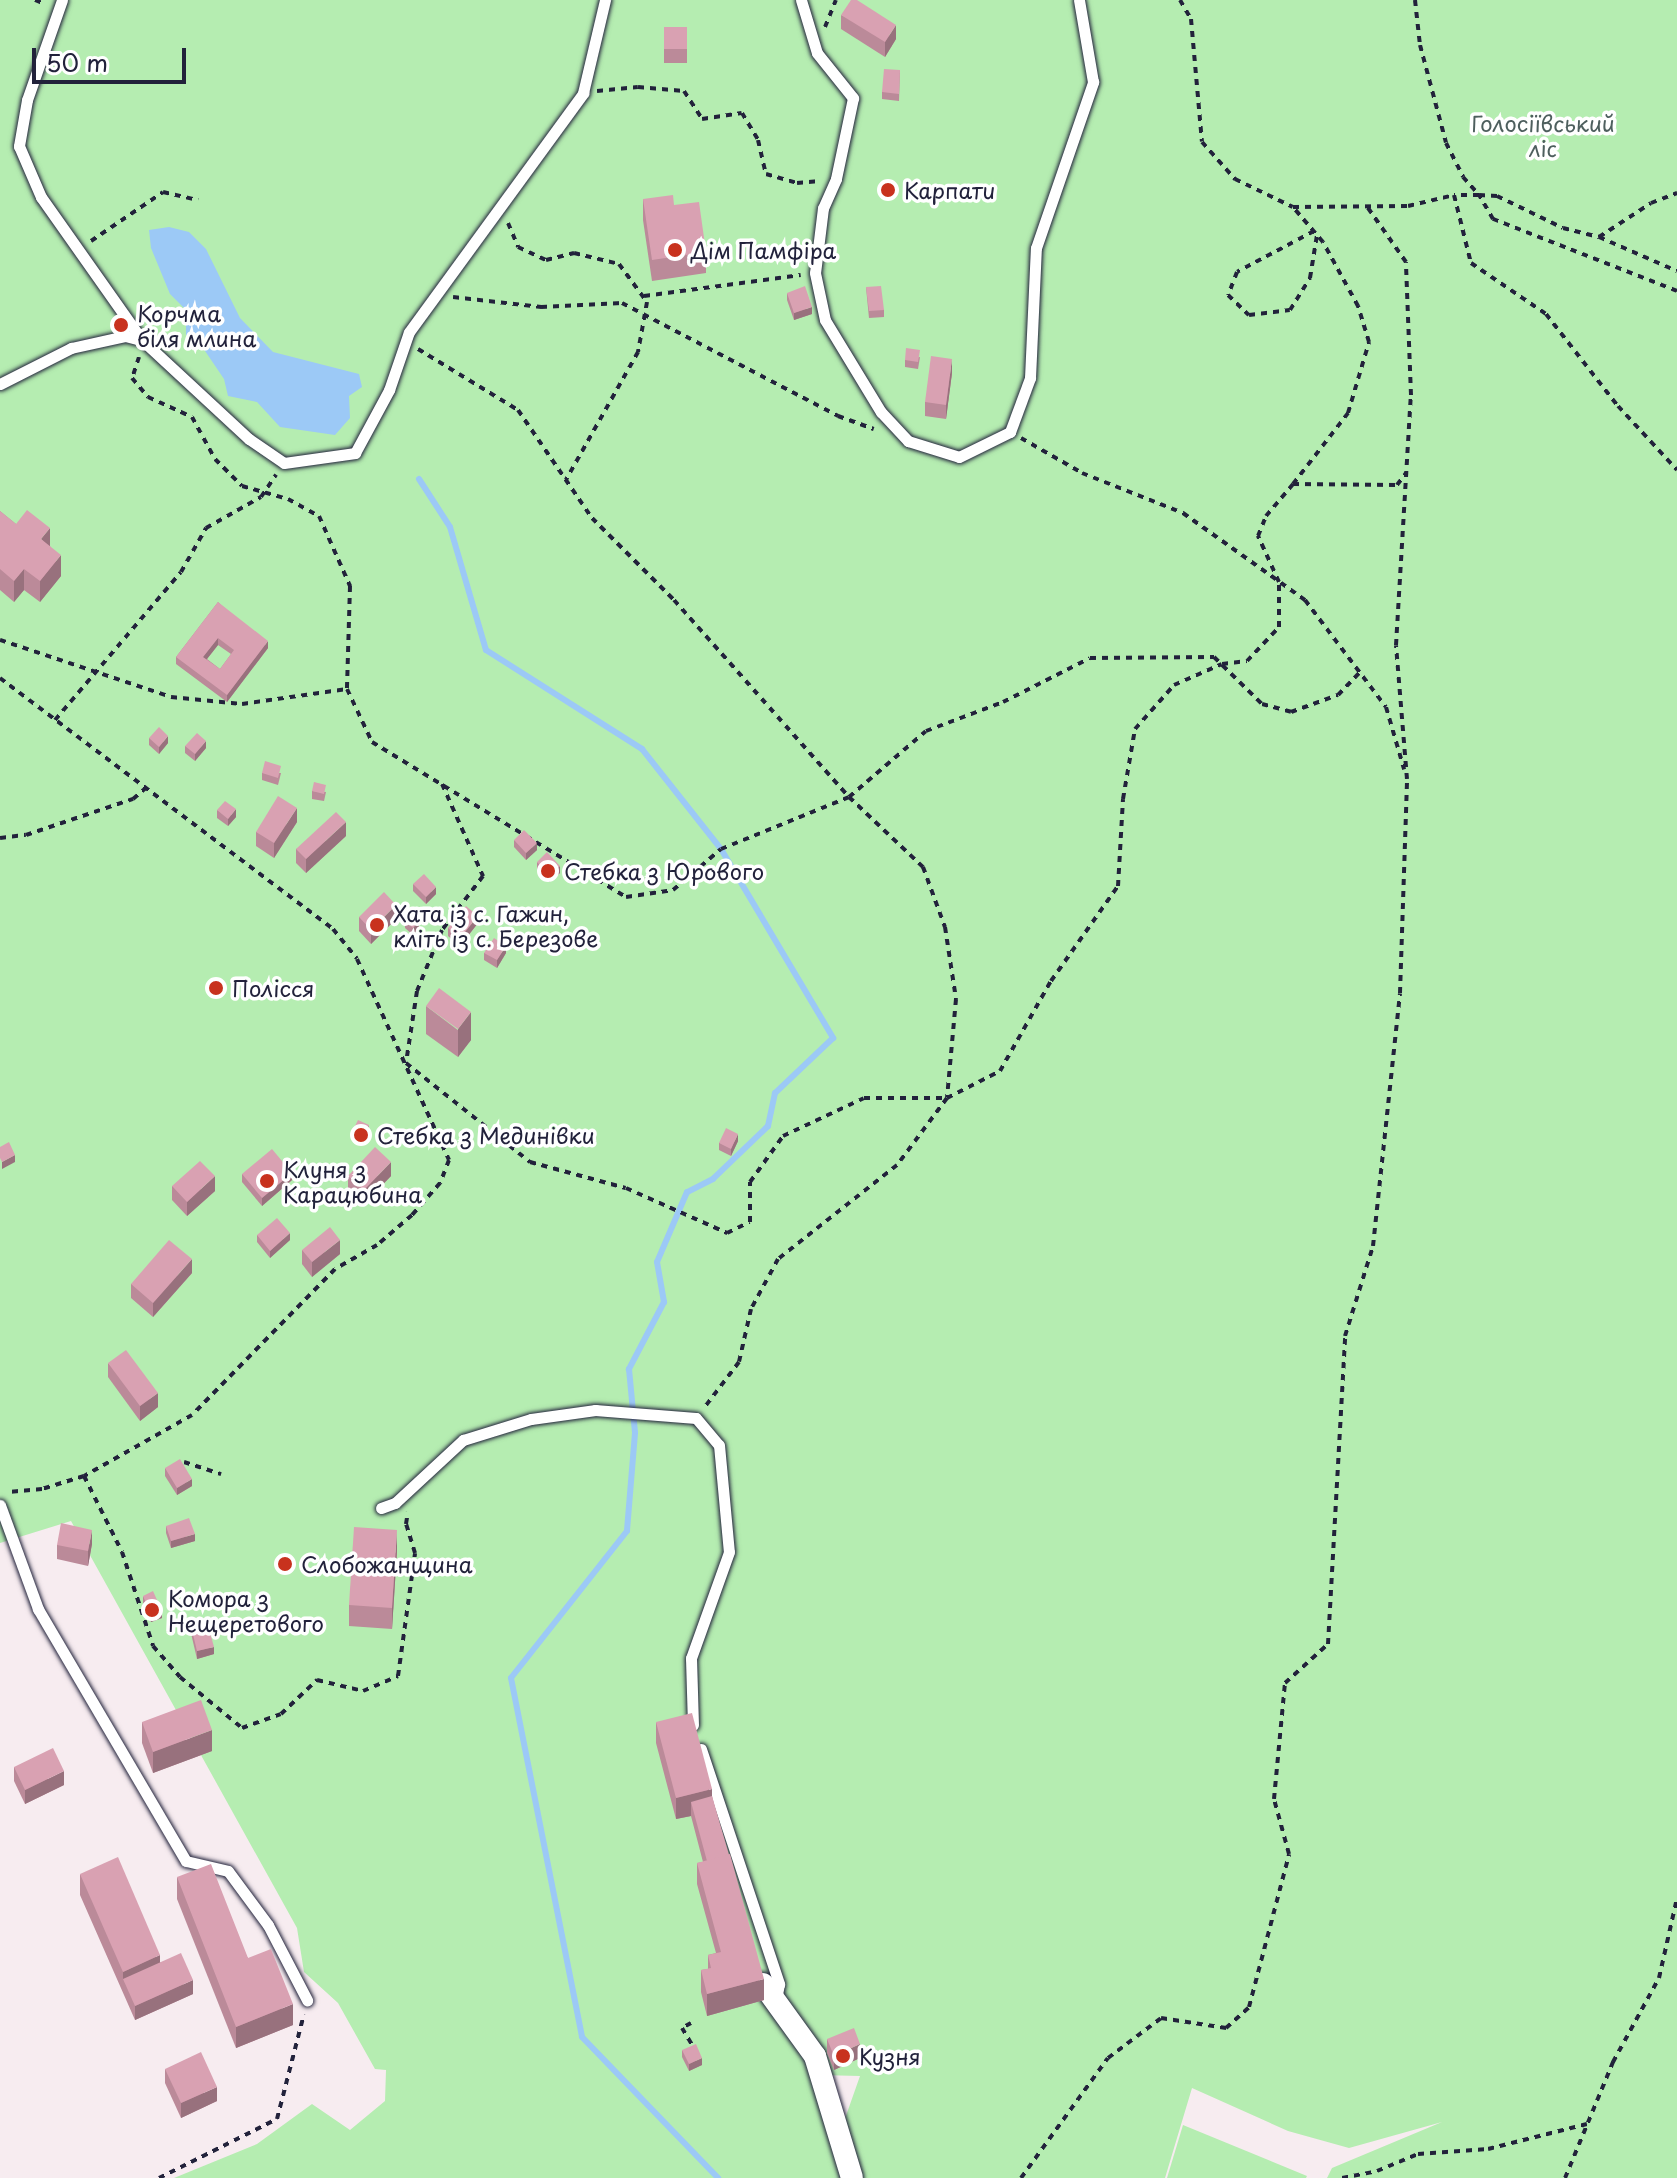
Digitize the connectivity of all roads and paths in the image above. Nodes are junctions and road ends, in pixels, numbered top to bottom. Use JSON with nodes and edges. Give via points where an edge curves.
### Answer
{"nodes":[{"id":1,"x":62,"y":0,"type":"edge"},
{"id":2,"x":605,"y":0,"type":"edge"},
{"id":3,"x":801,"y":0,"type":"edge"},
{"id":4,"x":1079,"y":0,"type":"edge"},
{"id":5,"x":1180,"y":0,"type":"edge"},
{"id":6,"x":1415,"y":0,"type":"edge"},
{"id":7,"x":583,"y":93,"type":"junction"},
{"id":8,"x":836,"y":179,"type":"junction"},
{"id":9,"x":514,"y":182,"type":"junction"},
{"id":10,"x":1677,"y":193,"type":"edge"},
{"id":11,"x":1454,"y":195,"type":"junction"},
{"id":12,"x":1479,"y":195,"type":"junction"},
{"id":13,"x":198,"y":200,"type":"dead end"},
{"id":14,"x":1366,"y":205,"type":"junction"},
{"id":15,"x":1293,"y":207,"type":"junction"},
{"id":16,"x":1316,"y":233,"type":"junction"},
{"id":17,"x":1599,"y":237,"type":"junction"},
{"id":18,"x":77,"y":253,"type":"junction"},
{"id":19,"x":1677,"y":271,"type":"edge"},
{"id":20,"x":815,"y":273,"type":"junction"},
{"id":21,"x":1677,"y":291,"type":"edge"},
{"id":22,"x":439,"y":296,"type":"junction"},
{"id":23,"x":644,"y":296,"type":"junction"},
{"id":24,"x":645,"y":314,"type":"junction"},
{"id":25,"x":405,"y":342,"type":"junction"},
{"id":26,"x":146,"y":343,"type":"junction"},
{"id":27,"x":0,"y":384,"type":"edge"},
{"id":28,"x":1010,"y":432,"type":"junction"},
{"id":29,"x":908,"y":441,"type":"junction"},
{"id":30,"x":284,"y":463,"type":"junction"},
{"id":31,"x":1677,"y":470,"type":"edge"},
{"id":32,"x":1408,"y":472,"type":"junction"},
{"id":33,"x":566,"y":480,"type":"junction"},
{"id":34,"x":1293,"y":484,"type":"junction"},
{"id":35,"x":264,"y":492,"type":"junction"},
{"id":36,"x":1279,"y":582,"type":"junction"},
{"id":37,"x":0,"y":640,"type":"edge"},
{"id":38,"x":1222,"y":664,"type":"junction"},
{"id":39,"x":1360,"y":672,"type":"junction"},
{"id":40,"x":94,"y":674,"type":"junction"},
{"id":41,"x":0,"y":678,"type":"edge"},
{"id":42,"x":347,"y":689,"type":"junction"},
{"id":43,"x":55,"y":720,"type":"junction"},
{"id":44,"x":1407,"y":779,"type":"junction"},
{"id":45,"x":442,"y":784,"type":"junction"},
{"id":46,"x":148,"y":787,"type":"junction"},
{"id":47,"x":849,"y":797,"type":"junction"},
{"id":48,"x":0,"y":838,"type":"edge"},
{"id":49,"x":406,"y":1063,"type":"junction"},
{"id":50,"x":947,"y":1098,"type":"junction"},
{"id":51,"x":696,"y":1418,"type":"junction"},
{"id":52,"x":184,"y":1462,"type":"edge"},
{"id":53,"x":221,"y":1474,"type":"dead end"},
{"id":54,"x":84,"y":1476,"type":"junction"},
{"id":55,"x":416,"y":1478,"type":"junction"},
{"id":56,"x":0,"y":1493,"type":"edge"},
{"id":57,"x":0,"y":1505,"type":"edge"},
{"id":58,"x":381,"y":1508,"type":"dead end"},
{"id":59,"x":1677,"y":1898,"type":"edge"},
{"id":60,"x":1677,"y":1931,"type":"edge"},
{"id":61,"x":1669,"y":1940,"type":"junction"},
{"id":62,"x":763,"y":1984,"type":"edge"},
{"id":63,"x":307,"y":2000,"type":"joint"},
{"id":64,"x":776,"y":2004,"type":"junction"},
{"id":65,"x":691,"y":2023,"type":"dead end"},
{"id":66,"x":702,"y":2061,"type":"edge"},
{"id":67,"x":1587,"y":2124,"type":"junction"},
{"id":68,"x":159,"y":2178,"type":"edge"},
{"id":69,"x":852,"y":2178,"type":"edge"},
{"id":70,"x":1021,"y":2178,"type":"edge"},
{"id":71,"x":1342,"y":2178,"type":"edge"},
{"id":72,"x":1565,"y":2178,"type":"edge"}],
"edges":[{"from":1,"to":18,"type":"lane","via":[[27,100],[19,146],[41,197]]},
{"from":2,"to":7,"type":"lane"},
{"from":3,"to":8,"type":"lane","via":[[817,53],[853,98]]},
{"from":4,"to":28,"type":"lane","via":[[1093,82],[1036,248],[1030,378]]},
{"from":5,"to":15,"type":"path","via":[[1191,19],[1202,142],[1235,179]]},
{"from":6,"to":12,"type":"path","via":[[1420,45],[1446,143]]},
{"from":7,"to":8,"type":"path","via":[[638,87],[684,91],[702,119],[742,113],[758,140],[766,174],[797,183]]},
{"from":7,"to":9,"type":"lane","via":[[541,155]]},
{"from":8,"to":20,"type":"lane","via":[[823,208]]},
{"from":9,"to":22,"type":"lane"},
{"from":9,"to":23,"type":"path","via":[[505,213],[518,247],[546,260],[574,253],[619,264]]},
{"from":10,"to":17,"type":"path","via":[[1651,203]]},
{"from":11,"to":12,"type":"path"},
{"from":11,"to":14,"type":"path","via":[[1408,206]]},
{"from":11,"to":31,"type":"path","via":[[1471,263],[1546,314],[1618,406]]},
{"from":12,"to":17,"type":"path","via":[[1497,196],[1563,228]]},
{"from":12,"to":21,"type":"path","via":[[1493,219]]},
{"from":13,"to":18,"type":"path","via":[[163,192],[121,216]]},
{"from":14,"to":15,"type":"path"},
{"from":14,"to":32,"type":"path","via":[[1406,262]]},
{"from":15,"to":16,"type":"path"},
{"from":16,"to":16,"type":"path","via":[[1310,278],[1290,310],[1249,315],[1228,295],[1237,272]]},
{"from":16,"to":34,"type":"path","via":[[1358,306],[1369,342],[1348,413]]},
{"from":17,"to":19,"type":"path"},
{"from":18,"to":26,"type":"lane"},
{"from":20,"to":23,"type":"path"},
{"from":20,"to":29,"type":"lane","via":[[825,320],[881,412]]},
{"from":22,"to":24,"type":"path","via":[[541,307],[622,303]]},
{"from":22,"to":25,"type":"lane"},
{"from":23,"to":24,"type":"path"},
{"from":24,"to":29,"type":"path","via":[[838,416]]},
{"from":24,"to":33,"type":"path","via":[[638,352]]},
{"from":25,"to":30,"type":"lane","via":[[389,390],[355,453]]},
{"from":25,"to":33,"type":"path","via":[[518,410]]},
{"from":26,"to":27,"type":"lane","via":[[125,336],[71,348]]},
{"from":26,"to":30,"type":"lane","via":[[249,439]]},
{"from":26,"to":35,"type":"path","via":[[132,378],[148,397],[192,417],[215,459],[242,486]]},
{"from":28,"to":29,"type":"lane","via":[[959,457]]},
{"from":28,"to":36,"type":"path","via":[[1082,473],[1183,513]]},
{"from":30,"to":35,"type":"path"},
{"from":32,"to":34,"type":"path","via":[[1397,485]]},
{"from":32,"to":44,"type":"path","via":[[1396,645]]},
{"from":33,"to":47,"type":"path","via":[[592,518],[674,600]]},
{"from":34,"to":36,"type":"path","via":[[1266,516],[1258,536]]},
{"from":35,"to":40,"type":"path","via":[[206,528],[181,572]]},
{"from":35,"to":42,"type":"path","via":[[319,516],[350,586]]},
{"from":36,"to":38,"type":"path","via":[[1279,627],[1247,661]]},
{"from":36,"to":39,"type":"path","via":[[1305,600]]},
{"from":37,"to":40,"type":"path"},
{"from":38,"to":39,"type":"path","via":[[1262,704],[1291,712],[1338,695]]},
{"from":38,"to":47,"type":"path","via":[[1214,657],[1090,658],[1003,702],[926,731]]},
{"from":38,"to":50,"type":"path","via":[[1174,685],[1135,729],[1123,799],[1118,886],[1051,981],[1000,1071]]},
{"from":39,"to":44,"type":"path","via":[[1386,707]]},
{"from":40,"to":42,"type":"path","via":[[171,697],[242,704]]},
{"from":40,"to":43,"type":"path"},
{"from":41,"to":43,"type":"path"},
{"from":42,"to":45,"type":"path","via":[[372,742]]},
{"from":43,"to":46,"type":"path"},
{"from":44,"to":70,"type":"path","via":[[1400,993],[1373,1246],[1345,1336],[1328,1644],[1285,1683],[1274,1799],[1289,1854],[1249,2007],[1226,2028],[1161,2018],[1150,2026],[1108,2058]]},
{"from":45,"to":47,"type":"path","via":[[626,897],[673,890],[721,849]]},
{"from":45,"to":49,"type":"path","via":[[483,876],[442,930],[417,991]]},
{"from":46,"to":48,"type":"path","via":[[133,799],[26,835]]},
{"from":46,"to":49,"type":"path","via":[[333,929],[357,959]]},
{"from":47,"to":50,"type":"path","via":[[923,867],[945,927],[956,999]]},
{"from":49,"to":50,"type":"path","via":[[530,1162],[626,1188],[727,1233],[750,1222],[750,1182],[783,1136],[864,1098]]},
{"from":49,"to":54,"type":"path","via":[[449,1160],[440,1183],[394,1231],[335,1269],[192,1415]]},
{"from":50,"to":51,"type":"path","via":[[897,1165],[778,1259],[751,1309],[739,1362]]},
{"from":51,"to":55,"type":"lane","via":[[619,1412],[531,1419],[463,1440]]},
{"from":51,"to":64,"type":"lane","via":[[719,1445],[729,1552],[691,1658],[689,1712],[779,1984]]},
{"from":52,"to":53,"type":"path"},
{"from":54,"to":55,"type":"path","via":[[122,1552],[153,1646],[180,1677],[242,1728],[281,1714],[317,1680],[363,1691],[398,1676],[415,1553],[406,1524]]},
{"from":54,"to":56,"type":"path","via":[[42,1489]]},
{"from":55,"to":58,"type":"lane","via":[[395,1503]]},
{"from":57,"to":63,"type":"lane","via":[[38,1609],[186,1861],[228,1871],[268,1925]]},
{"from":59,"to":61,"type":"path"},
{"from":60,"to":61,"type":"path"},
{"from":61,"to":67,"type":"path","via":[[1659,1978],[1613,2062]]},
{"from":62,"to":64,"type":"street"},
{"from":63,"to":68,"type":"path","via":[[277,2119]]},
{"from":64,"to":69,"type":"street","via":[[815,2056]]},
{"from":65,"to":66,"type":"path","via":[[682,2028]]},
{"from":67,"to":71,"type":"path","via":[[1488,2149],[1418,2154]]},
{"from":67,"to":72,"type":"path"}]}
